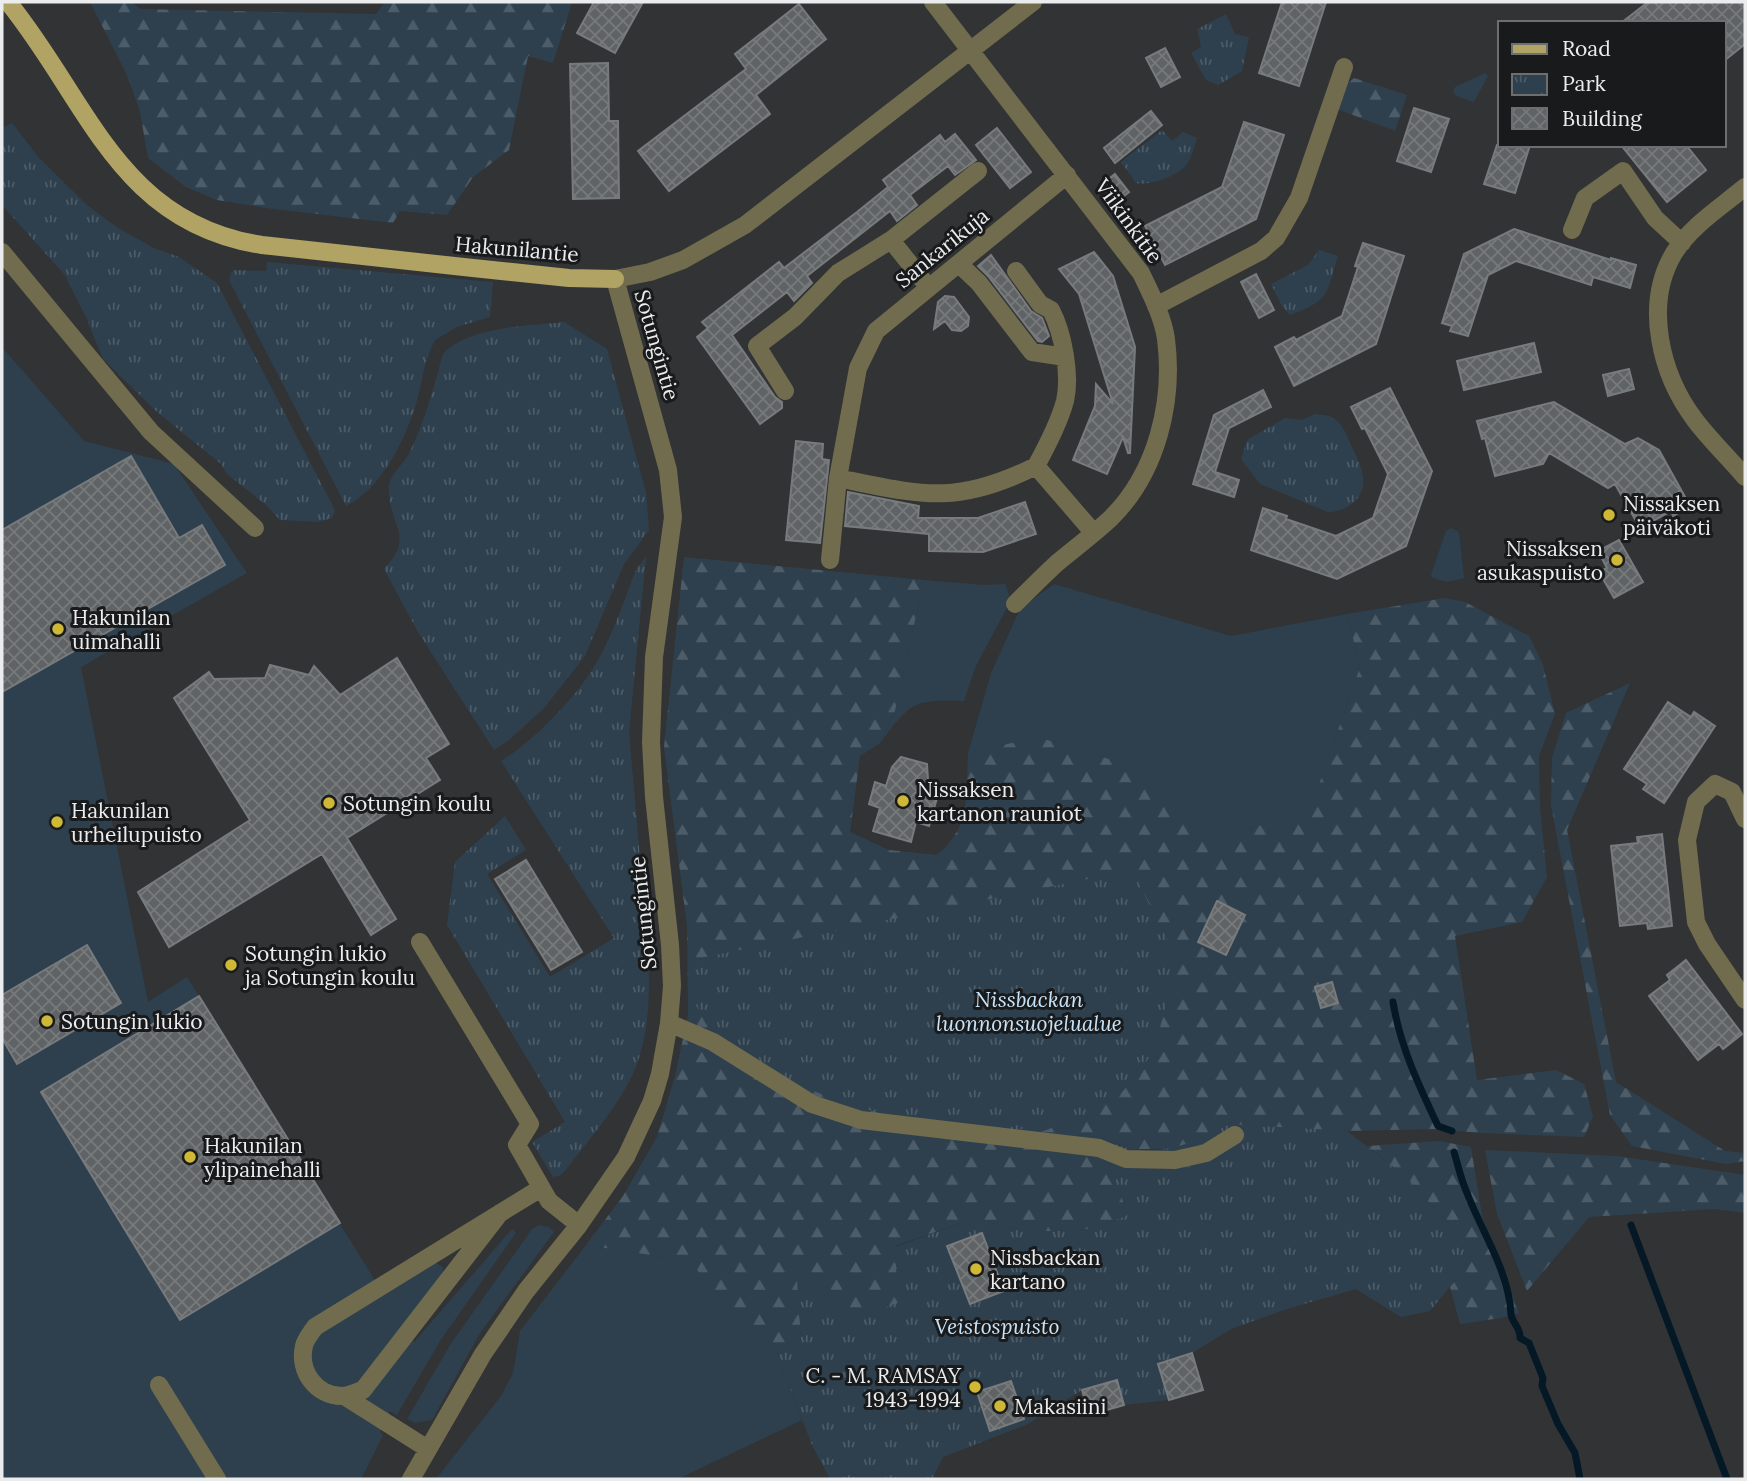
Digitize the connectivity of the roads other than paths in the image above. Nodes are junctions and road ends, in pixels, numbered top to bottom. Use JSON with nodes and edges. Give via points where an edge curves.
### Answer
{"nodes":[{"id":1,"x":933,"y":2,"type":"edge"},
{"id":2,"x":1033,"y":2,"type":"edge"},
{"id":3,"x":12,"y":5,"type":"edge"},
{"id":4,"x":971,"y":50,"type":"junction"},
{"id":5,"x":1344,"y":67,"type":"dead end"},
{"id":6,"x":978,"y":171,"type":"dead end"},
{"id":7,"x":1068,"y":175,"type":"junction"},
{"id":8,"x":1745,"y":187,"type":"edge"},
{"id":9,"x":1572,"y":230,"type":"dead end"},
{"id":10,"x":891,"y":240,"type":"junction"},
{"id":11,"x":1682,"y":243,"type":"junction"},
{"id":12,"x":2,"y":251,"type":"edge"},
{"id":13,"x":958,"y":264,"type":"junction"},
{"id":14,"x":1016,"y":271,"type":"dead end"},
{"id":15,"x":615,"y":279,"type":"junction"},
{"id":16,"x":929,"y":288,"type":"junction"},
{"id":17,"x":1156,"y":306,"type":"junction"},
{"id":18,"x":1065,"y":357,"type":"junction"},
{"id":19,"x":785,"y":391,"type":"dead end"},
{"id":20,"x":1036,"y":466,"type":"junction"},
{"id":21,"x":1745,"y":477,"type":"edge"},
{"id":22,"x":838,"y":478,"type":"junction"},
{"id":23,"x":255,"y":528,"type":"dead end"},
{"id":24,"x":1093,"y":532,"type":"junction"},
{"id":25,"x":830,"y":560,"type":"dead end"},
{"id":26,"x":1015,"y":604,"type":"dead end"},
{"id":27,"x":1745,"y":819,"type":"edge"},
{"id":28,"x":421,"y":942,"type":"dead end"},
{"id":29,"x":1745,"y":1000,"type":"edge"},
{"id":30,"x":669,"y":1023,"type":"junction"},
{"id":31,"x":1235,"y":1135,"type":"dead end"},
{"id":32,"x":541,"y":1188,"type":"junction"},
{"id":33,"x":500,"y":1213,"type":"junction"},
{"id":34,"x":579,"y":1225,"type":"junction"},
{"id":35,"x":159,"y":1385,"type":"dead end"},
{"id":36,"x":344,"y":1396,"type":"junction"},
{"id":37,"x":428,"y":1449,"type":"junction"},
{"id":38,"x":217,"y":1479,"type":"edge"},
{"id":39,"x":411,"y":1479,"type":"edge"}],
"edges":[{"from":1,"to":4,"type":"street","name":"Viikinkitie"},
{"from":2,"to":4,"type":"street","name":"Hakunilantie"},
{"from":3,"to":15,"type":"main road","name":"Hakunilantie","via":[[112,156],[159,203],[184,220],[250,243],[569,278]]},
{"from":4,"to":7,"type":"street","name":"Viikinkitie"},
{"from":4,"to":15,"type":"street","name":"Hakunilantie","via":[[735,231],[683,260]]},
{"from":5,"to":17,"type":"street","via":[[1299,198],[1276,238],[1261,251]]},
{"from":6,"to":10,"type":"street"},
{"from":7,"to":13,"type":"street","name":"Sankarikuja"},
{"from":7,"to":17,"type":"street","name":"Viikinkitie","via":[[1141,274]]},
{"from":8,"to":11,"type":"street"},
{"from":9,"to":11,"type":"street","via":[[1585,198],[1623,171],[1656,218]]},
{"from":10,"to":16,"type":"street"},
{"from":10,"to":19,"type":"street","via":[[838,273],[795,317],[757,346]]},
{"from":11,"to":21,"type":"street","via":[[1664,273],[1660,344],[1669,377],[1695,420]]},
{"from":12,"to":23,"type":"street","via":[[151,432]]},
{"from":13,"to":16,"type":"street","name":"Sankarikuja"},
{"from":13,"to":18,"type":"street","via":[[979,282],[1032,352]]},
{"from":14,"to":18,"type":"street","via":[[1040,304],[1051,310]]},
{"from":15,"to":30,"type":"street","name":"Sotungintie","via":[[668,470],[672,504],[654,657],[651,742],[670,946]]},
{"from":16,"to":22,"type":"street","name":"Sankarikuja","via":[[876,331],[858,368]]},
{"from":17,"to":24,"type":"street","name":"Viikinkitie","via":[[1166,338],[1167,372],[1167,403],[1159,437],[1134,490]]},
{"from":18,"to":20,"type":"street","via":[[1065,399]]},
{"from":20,"to":22,"type":"street","via":[[972,492],[933,495]]},
{"from":20,"to":24,"type":"street"},
{"from":22,"to":25,"type":"street","name":"Sankarikuja"},
{"from":24,"to":26,"type":"street","name":"Viikinkitie"},
{"from":27,"to":29,"type":"street","via":[[1732,792],[1715,784],[1696,802],[1687,840],[1696,922]]},
{"from":28,"to":32,"type":"street","via":[[530,1124],[517,1145]]},
{"from":30,"to":31,"type":"street","via":[[713,1042],[812,1104],[861,1120],[1098,1148],[1126,1159],[1175,1160],[1206,1153]]},
{"from":30,"to":34,"type":"street","name":"Sotungintie","via":[[660,1074],[642,1126]]},
{"from":32,"to":33,"type":"street"},
{"from":32,"to":34,"type":"street","via":[[549,1201]]},
{"from":33,"to":36,"type":"street","via":[[363,1390]]},
{"from":33,"to":36,"type":"street","via":[[315,1327],[304,1345],[303,1365],[310,1381],[325,1394]]},
{"from":34,"to":37,"type":"street","name":"Sotungintie","via":[[483,1354]]},
{"from":35,"to":38,"type":"street"},
{"from":36,"to":37,"type":"street"},
{"from":37,"to":39,"type":"street","name":"Sotungintie"}]}
